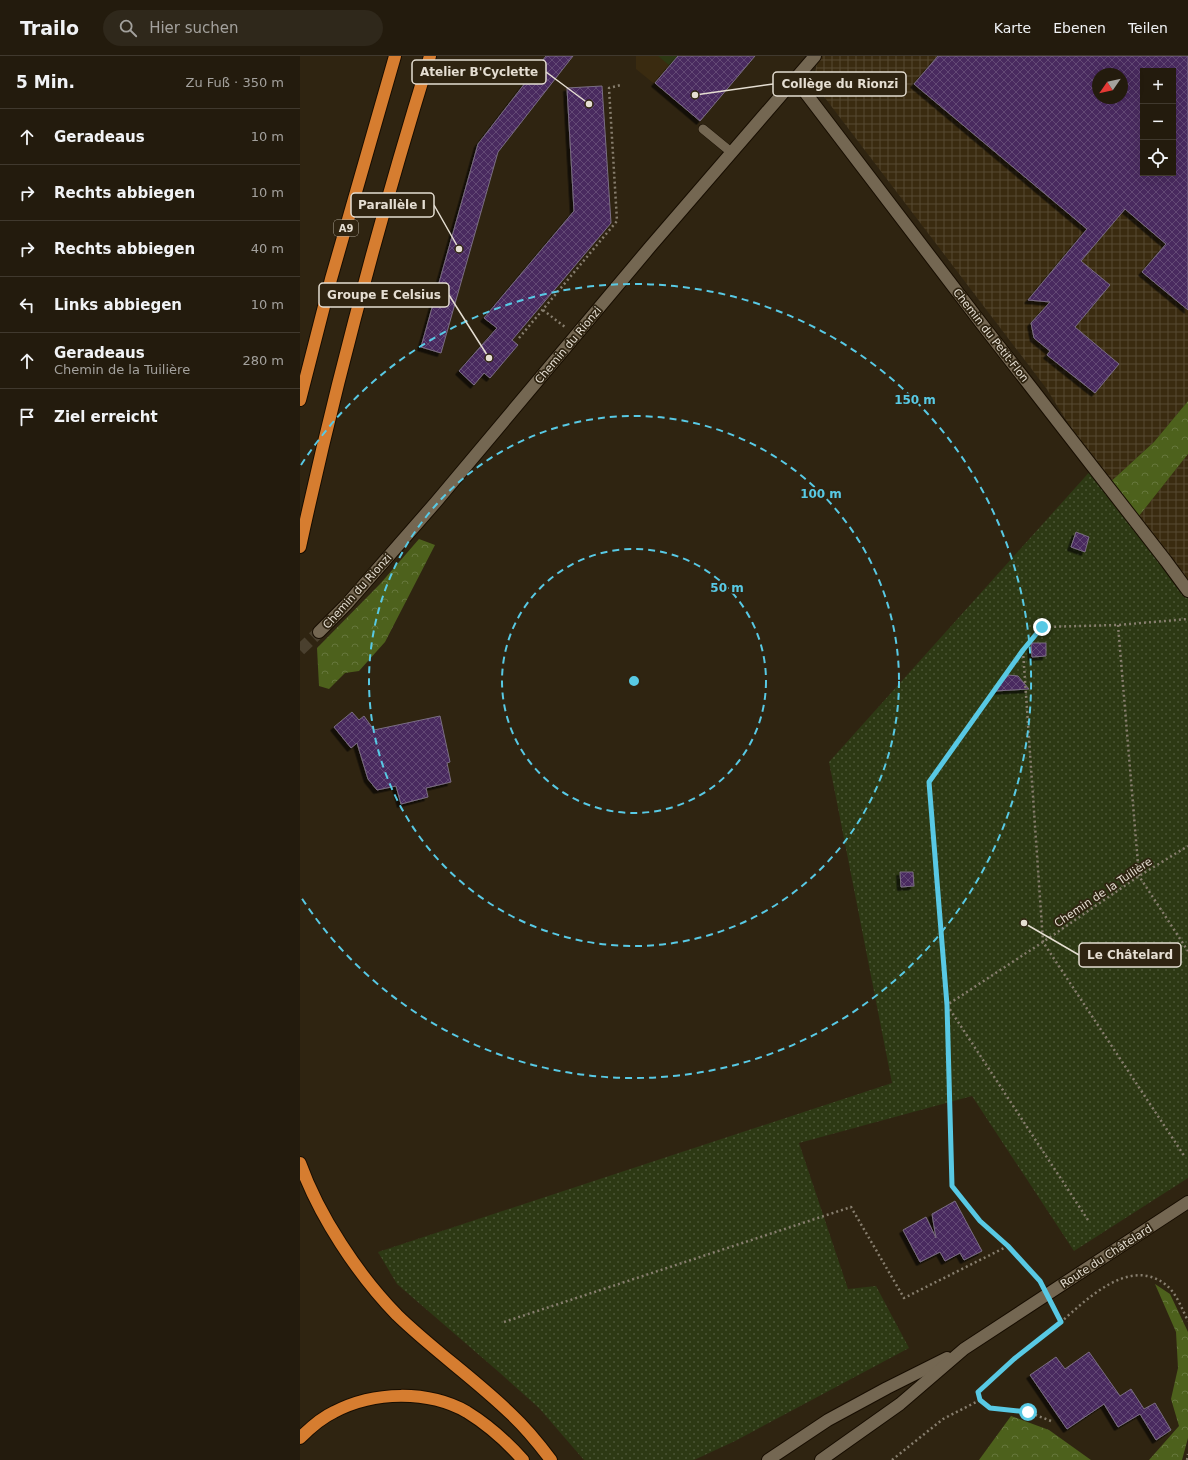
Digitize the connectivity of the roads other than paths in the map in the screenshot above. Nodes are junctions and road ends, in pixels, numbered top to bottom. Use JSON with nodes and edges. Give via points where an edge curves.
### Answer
{"nodes":[{"id":1,"x":395,"y":56,"type":"edge"},
{"id":2,"x":430,"y":56,"type":"edge"},
{"id":3,"x":814,"y":56,"type":"edge"},
{"id":4,"x":795,"y":79,"type":"junction"},
{"id":5,"x":703,"y":129,"type":"dead end"},
{"id":6,"x":731,"y":152,"type":"junction"},
{"id":7,"x":300,"y":400,"type":"edge"},
{"id":8,"x":300,"y":547,"type":"edge"},
{"id":9,"x":1188,"y":591,"type":"edge"},
{"id":10,"x":319,"y":632,"type":"tunnel mouth"},
{"id":11,"x":300,"y":1163,"type":"edge"},
{"id":12,"x":1188,"y":1202,"type":"edge"},
{"id":13,"x":964,"y":1349,"type":"junction"},
{"id":14,"x":300,"y":1438,"type":"edge"},
{"id":15,"x":523,"y":1460,"type":"edge"},
{"id":16,"x":551,"y":1460,"type":"edge"},
{"id":17,"x":768,"y":1460,"type":"edge"},
{"id":18,"x":821,"y":1460,"type":"edge"}],
"edges":[{"from":1,"to":7,"type":"highway","number":"A9","via":[[331,279]]},
{"from":2,"to":8,"type":"highway","via":[[339,380]]},
{"from":3,"to":4,"type":"street","name":"Chemin du Rionzi"},
{"from":4,"to":6,"type":"street","name":"Chemin du Rionzi"},
{"from":4,"to":9,"type":"street","name":"Chemin du Petit-Flon"},
{"from":5,"to":6,"type":"lane"},
{"from":6,"to":10,"type":"street","name":"Chemin du Rionzi","via":[[436,502],[357,593]]},
{"from":11,"to":16,"type":"highway","via":[[319,1206],[346,1252],[380,1295],[434,1348],[513,1415]]},
{"from":12,"to":13,"type":"street","name":"Route du Châtelard"},
{"from":13,"to":17,"type":"street","name":"Route du Châtelard","via":[[828,1420]]},
{"from":13,"to":18,"type":"street","name":"Route du Châtelard","via":[[900,1404]]},
{"from":14,"to":15,"type":"highway","via":[[329,1414],[343,1407],[374,1398],[413,1396],[437,1401],[466,1412],[493,1430]]}]}
